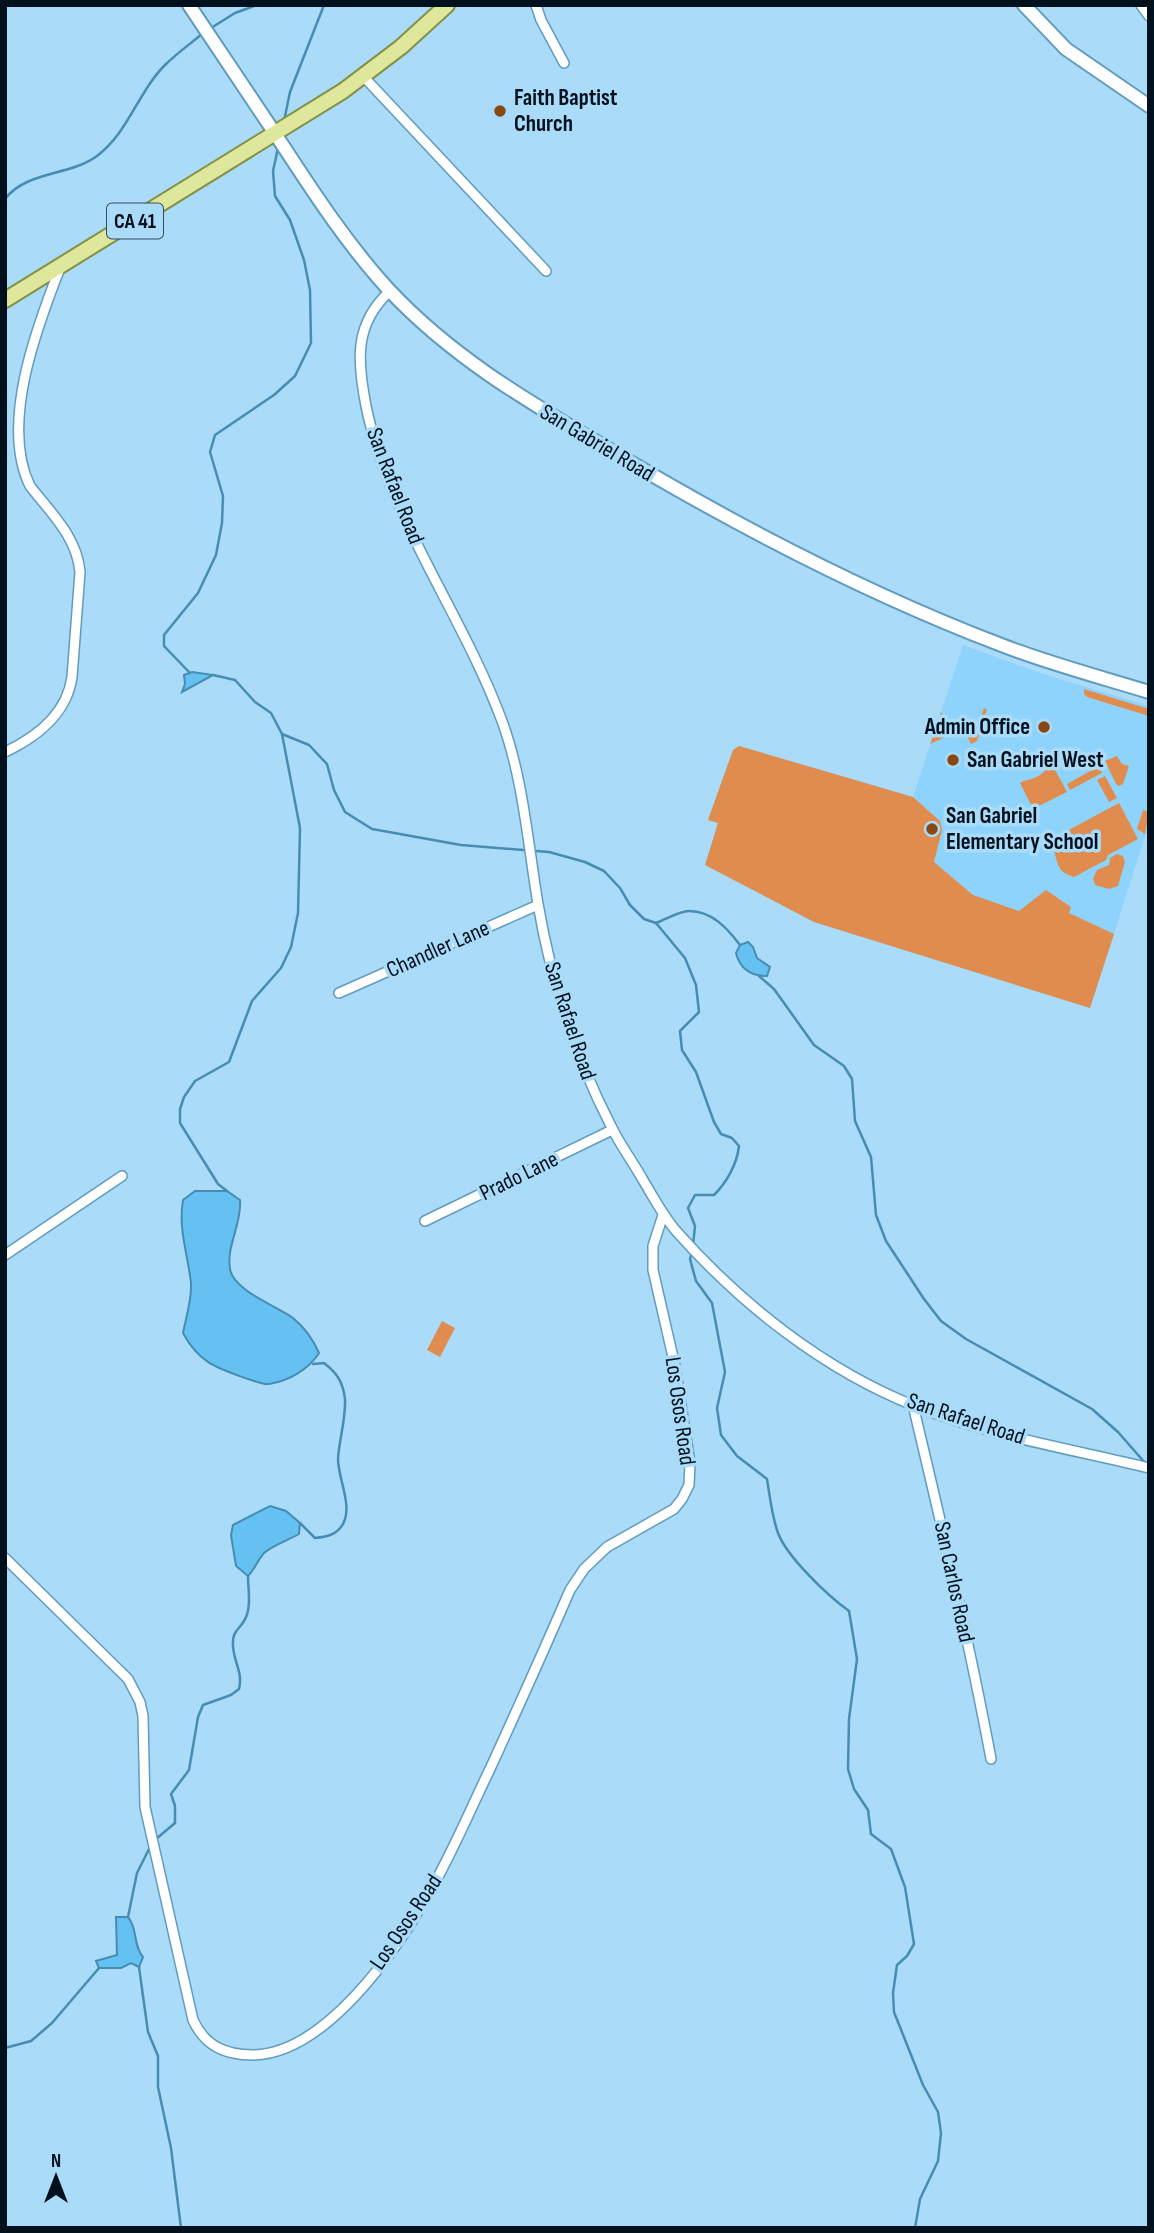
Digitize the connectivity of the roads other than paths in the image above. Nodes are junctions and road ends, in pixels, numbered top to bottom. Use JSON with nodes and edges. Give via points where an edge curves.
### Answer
{"nodes":[{"id":1,"x":190,"y":5,"type":"edge"},
{"id":2,"x":447,"y":5,"type":"edge"},
{"id":3,"x":536,"y":5,"type":"edge"},
{"id":4,"x":1024,"y":5,"type":"edge"},
{"id":5,"x":1141,"y":5,"type":"edge"},
{"id":6,"x":1149,"y":16,"type":"edge"},
{"id":7,"x":564,"y":63,"type":"dead end"},
{"id":8,"x":363,"y":76,"type":"junction"},
{"id":9,"x":1149,"y":106,"type":"edge"},
{"id":10,"x":275,"y":134,"type":"junction"},
{"id":11,"x":60,"y":268,"type":"junction"},
{"id":12,"x":547,"y":271,"type":"dead end"},
{"id":13,"x":390,"y":290,"type":"junction"},
{"id":14,"x":5,"y":300,"type":"edge"},
{"id":15,"x":1149,"y":692,"type":"edge"},
{"id":16,"x":5,"y":752,"type":"edge"},
{"id":17,"x":538,"y":905,"type":"junction"},
{"id":18,"x":339,"y":993,"type":"dead end"},
{"id":19,"x":612,"y":1130,"type":"junction"},
{"id":20,"x":122,"y":1176,"type":"dead end"},
{"id":21,"x":663,"y":1215,"type":"junction"},
{"id":22,"x":425,"y":1221,"type":"dead end"},
{"id":23,"x":5,"y":1255,"type":"edge"},
{"id":24,"x":913,"y":1405,"type":"junction"},
{"id":25,"x":1149,"y":1468,"type":"edge"},
{"id":26,"x":5,"y":1558,"type":"edge"},
{"id":27,"x":991,"y":1759,"type":"dead end"}],
"edges":[{"from":1,"to":10,"type":"street","name":"San Gabriel Road"},
{"from":2,"to":8,"type":"main road","name":"CA 41","number":"CA 41"},
{"from":3,"to":7,"type":"street"},
{"from":4,"to":9,"type":"street","via":[[1066,49]]},
{"from":5,"to":6,"type":"street"},
{"from":8,"to":10,"type":"main road","name":"CA 41","number":"CA 41"},
{"from":8,"to":12,"type":"street"},
{"from":10,"to":11,"type":"main road","name":"CA 41","number":"CA 41"},
{"from":10,"to":13,"type":"street","name":"San Gabriel Road","via":[[353,247]]},
{"from":11,"to":14,"type":"main road","name":"CA 41","number":"CA 41"},
{"from":11,"to":16,"type":"street","via":[[19,368],[11,423],[22,474],[68,534],[79,557],[72,677],[66,699],[52,719]]},
{"from":13,"to":15,"type":"street","name":"San Gabriel Road","via":[[434,333],[501,385],[723,517],[960,628]]},
{"from":13,"to":17,"type":"street","name":"San Rafael Road","via":[[373,310],[361,338],[362,378],[376,448],[503,724],[516,772]]},
{"from":17,"to":18,"type":"street","name":"Chandler Lane"},
{"from":17,"to":19,"type":"street","name":"San Rafael Road","via":[[558,988]]},
{"from":19,"to":21,"type":"street","name":"San Rafael Road"},
{"from":19,"to":22,"type":"street","name":"Prado Lane"},
{"from":20,"to":23,"type":"street"},
{"from":21,"to":24,"type":"street","name":"San Rafael Road","via":[[709,1266],[765,1315],[832,1363]]},
{"from":21,"to":26,"type":"street","name":"Los Osos Road","via":[[653,1246],[653,1270],[685,1429],[690,1463],[687,1492],[674,1508],[615,1541],[579,1577],[430,1892],[351,2001],[300,2043],[272,2054],[233,2054],[213,2046],[198,2030],[145,1807],[140,1702],[128,1679]]},
{"from":24,"to":25,"type":"street","name":"San Rafael Road","via":[[1000,1433]]},
{"from":24,"to":27,"type":"street","name":"San Carlos Road"}]}
